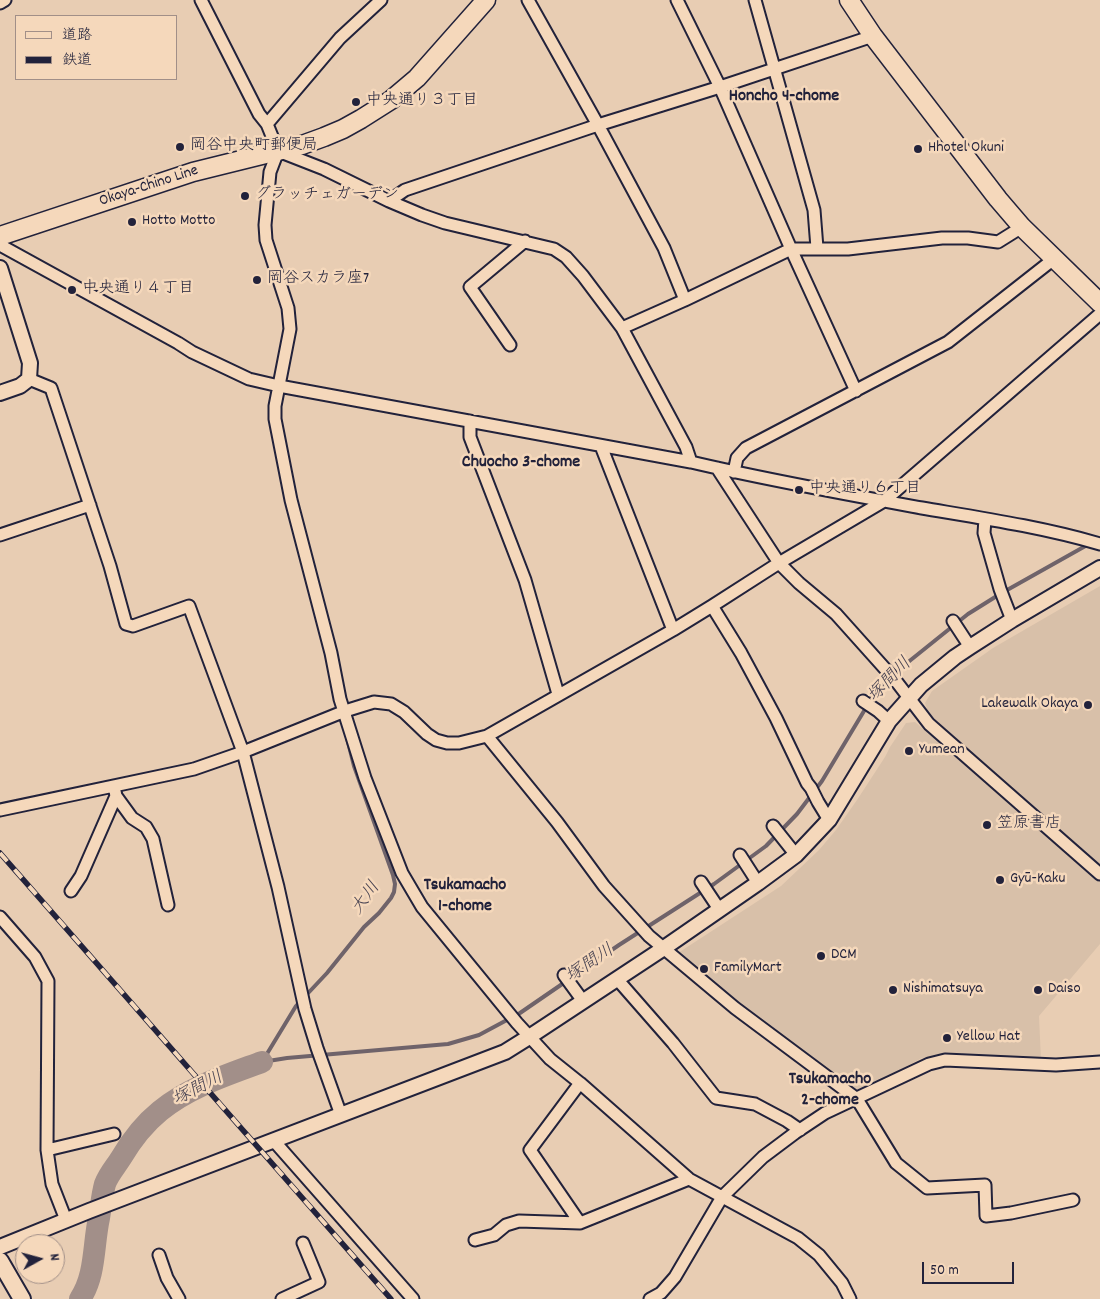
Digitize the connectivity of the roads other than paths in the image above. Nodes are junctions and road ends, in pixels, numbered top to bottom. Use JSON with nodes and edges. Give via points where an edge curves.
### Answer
{"nodes":[{"id":1,"x":5,"y":0,"type":"edge"},
{"id":2,"x":201,"y":0,"type":"edge"},
{"id":3,"x":380,"y":0,"type":"edge"},
{"id":4,"x":486,"y":0,"type":"edge"},
{"id":5,"x":528,"y":0,"type":"edge"},
{"id":6,"x":677,"y":0,"type":"edge"},
{"id":7,"x":755,"y":0,"type":"edge"},
{"id":8,"x":849,"y":0,"type":"edge"},
{"id":9,"x":0,"y":3,"type":"edge"},
{"id":10,"x":873,"y":36,"type":"junction"},
{"id":11,"x":774,"y":69,"type":"junction"},
{"id":12,"x":720,"y":87,"type":"junction"},
{"id":13,"x":267,"y":124,"type":"junction"},
{"id":14,"x":598,"y":125,"type":"junction"},
{"id":15,"x":278,"y":151,"type":"junction"},
{"id":16,"x":389,"y":201,"type":"junction"},
{"id":17,"x":1022,"y":226,"type":"junction"},
{"id":18,"x":0,"y":236,"type":"edge"},
{"id":19,"x":525,"y":241,"type":"junction"},
{"id":20,"x":0,"y":245,"type":"edge"},
{"id":21,"x":817,"y":248,"type":"junction"},
{"id":22,"x":791,"y":249,"type":"junction"},
{"id":23,"x":1055,"y":258,"type":"junction"},
{"id":24,"x":0,"y":268,"type":"edge"},
{"id":25,"x":685,"y":300,"type":"junction"},
{"id":26,"x":1100,"y":303,"type":"edge"},
{"id":27,"x":1100,"y":314,"type":"edge"},
{"id":28,"x":622,"y":328,"type":"junction"},
{"id":29,"x":510,"y":345,"type":"dead end"},
{"id":30,"x":29,"y":379,"type":"junction"},
{"id":31,"x":279,"y":386,"type":"junction"},
{"id":32,"x":856,"y":391,"type":"junction"},
{"id":33,"x":0,"y":393,"type":"edge"},
{"id":34,"x":470,"y":421,"type":"junction"},
{"id":35,"x":601,"y":446,"type":"junction"},
{"id":36,"x":691,"y":462,"type":"junction"},
{"id":37,"x":717,"y":468,"type":"junction"},
{"id":38,"x":734,"y":472,"type":"junction"},
{"id":39,"x":884,"y":501,"type":"junction"},
{"id":40,"x":90,"y":505,"type":"junction"},
{"id":41,"x":985,"y":519,"type":"junction"},
{"id":42,"x":0,"y":535,"type":"edge"},
{"id":43,"x":1100,"y":544,"type":"edge"},
{"id":44,"x":779,"y":563,"type":"junction"},
{"id":45,"x":1100,"y":568,"type":"edge"},
{"id":46,"x":712,"y":606,"type":"junction"},
{"id":47,"x":1012,"y":620,"type":"junction"},
{"id":48,"x":953,"y":621,"type":"dead end"},
{"id":49,"x":673,"y":630,"type":"junction"},
{"id":50,"x":970,"y":647,"type":"junction"},
{"id":51,"x":558,"y":694,"type":"junction"},
{"id":52,"x":909,"y":698,"type":"junction"},
{"id":53,"x":863,"y":701,"type":"dead end"},
{"id":54,"x":345,"y":711,"type":"junction"},
{"id":55,"x":889,"y":721,"type":"junction"},
{"id":56,"x":487,"y":736,"type":"junction"},
{"id":57,"x":243,"y":752,"type":"junction"},
{"id":58,"x":115,"y":791,"type":"junction"},
{"id":59,"x":0,"y":810,"type":"edge"},
{"id":60,"x":829,"y":820,"type":"junction"},
{"id":61,"x":773,"y":826,"type":"dead end"},
{"id":62,"x":740,"y":854,"type":"dead end"},
{"id":63,"x":796,"y":855,"type":"junction"},
{"id":64,"x":1100,"y":874,"type":"edge"},
{"id":65,"x":701,"y":882,"type":"dead end"},
{"id":66,"x":758,"y":883,"type":"junction"},
{"id":67,"x":71,"y":891,"type":"dead end"},
{"id":68,"x":168,"y":905,"type":"dead end"},
{"id":69,"x":719,"y":910,"type":"junction"},
{"id":70,"x":0,"y":917,"type":"edge"},
{"id":71,"x":664,"y":948,"type":"junction"},
{"id":72,"x":564,"y":975,"type":"dead end"},
{"id":73,"x":617,"y":979,"type":"junction"},
{"id":74,"x":583,"y":1001,"type":"junction"},
{"id":75,"x":529,"y":1037,"type":"junction"},
{"id":76,"x":1100,"y":1062,"type":"edge"},
{"id":77,"x":580,"y":1083,"type":"junction"},
{"id":78,"x":857,"y":1099,"type":"junction"},
{"id":79,"x":341,"y":1115,"type":"junction"},
{"id":80,"x":800,"y":1130,"type":"junction"},
{"id":81,"x":114,"y":1134,"type":"dead end"},
{"id":82,"x":274,"y":1141,"type":"junction"},
{"id":83,"x":47,"y":1150,"type":"junction"},
{"id":84,"x":688,"y":1179,"type":"junction"},
{"id":85,"x":722,"y":1196,"type":"junction"},
{"id":86,"x":1073,"y":1200,"type":"dead end"},
{"id":87,"x":66,"y":1220,"type":"junction"},
{"id":88,"x":580,"y":1223,"type":"junction"},
{"id":89,"x":476,"y":1240,"type":"dead end"},
{"id":90,"x":303,"y":1243,"type":"dead end"},
{"id":91,"x":0,"y":1247,"type":"edge"},
{"id":92,"x":159,"y":1255,"type":"dead end"},
{"id":93,"x":0,"y":1261,"type":"edge"},
{"id":94,"x":22,"y":1299,"type":"edge"},
{"id":95,"x":179,"y":1299,"type":"edge"},
{"id":96,"x":282,"y":1299,"type":"edge"},
{"id":97,"x":413,"y":1299,"type":"edge"},
{"id":98,"x":650,"y":1299,"type":"edge"},
{"id":99,"x":850,"y":1299,"type":"edge"}],
"edges":[{"from":1,"to":9,"type":"street"},
{"from":2,"to":13,"type":"street"},
{"from":3,"to":13,"type":"street","via":[[340,38]]},
{"from":4,"to":15,"type":"main road","name":"Okaya-Chino Line","via":[[417,78],[391,100],[324,137]]},
{"from":5,"to":14,"type":"street"},
{"from":6,"to":12,"type":"street"},
{"from":7,"to":11,"type":"street"},
{"from":8,"to":10,"type":"main road"},
{"from":10,"to":11,"type":"street"},
{"from":10,"to":17,"type":"main road","via":[[998,200]]},
{"from":11,"to":12,"type":"street"},
{"from":11,"to":21,"type":"street","via":[[814,210]]},
{"from":12,"to":14,"type":"street"},
{"from":12,"to":22,"type":"street"},
{"from":13,"to":15,"type":"street"},
{"from":14,"to":16,"type":"street","via":[[405,190]]},
{"from":14,"to":25,"type":"street","via":[[664,248]]},
{"from":15,"to":16,"type":"street"},
{"from":15,"to":18,"type":"main road","name":"Okaya-Chino Line","via":[[192,172]]},
{"from":15,"to":31,"type":"street","via":[[270,172],[265,225],[266,240],[288,308],[290,329]]},
{"from":16,"to":19,"type":"street","via":[[422,216]]},
{"from":17,"to":21,"type":"street","via":[[998,242],[942,238],[848,249]]},
{"from":17,"to":23,"type":"main road"},
{"from":19,"to":28,"type":"street","via":[[554,249],[566,257]]},
{"from":19,"to":29,"type":"street","via":[[470,287]]},
{"from":20,"to":31,"type":"street","via":[[192,352],[249,379]]},
{"from":21,"to":22,"type":"street"},
{"from":22,"to":25,"type":"street"},
{"from":22,"to":32,"type":"street"},
{"from":23,"to":26,"type":"main road"},
{"from":23,"to":32,"type":"street","via":[[948,342]]},
{"from":24,"to":30,"type":"street","via":[[30,363]]},
{"from":25,"to":28,"type":"street"},
{"from":27,"to":39,"type":"street"},
{"from":28,"to":36,"type":"street"},
{"from":30,"to":33,"type":"street"},
{"from":30,"to":40,"type":"street","via":[[51,388]]},
{"from":31,"to":34,"type":"street"},
{"from":31,"to":54,"type":"street","via":[[275,419],[289,492]]},
{"from":32,"to":38,"type":"street","via":[[746,448],[737,458]]},
{"from":34,"to":35,"type":"street"},
{"from":34,"to":51,"type":"street","via":[[470,437],[525,580]]},
{"from":35,"to":36,"type":"street"},
{"from":35,"to":49,"type":"street"},
{"from":36,"to":37,"type":"street"},
{"from":37,"to":38,"type":"street"},
{"from":37,"to":44,"type":"street"},
{"from":38,"to":39,"type":"street"},
{"from":39,"to":41,"type":"street"},
{"from":39,"to":44,"type":"street"},
{"from":40,"to":42,"type":"street"},
{"from":40,"to":57,"type":"street","via":[[126,624],[132,626],[189,606]]},
{"from":41,"to":43,"type":"street"},
{"from":41,"to":47,"type":"street","via":[[984,533]]},
{"from":44,"to":46,"type":"street"},
{"from":44,"to":52,"type":"street","via":[[836,614]]},
{"from":45,"to":47,"type":"street"},
{"from":46,"to":49,"type":"street"},
{"from":46,"to":60,"type":"street","via":[[741,653]]},
{"from":47,"to":50,"type":"street"},
{"from":48,"to":50,"type":"street"},
{"from":49,"to":51,"type":"street"},
{"from":50,"to":52,"type":"street"},
{"from":51,"to":56,"type":"street"},
{"from":52,"to":55,"type":"street"},
{"from":52,"to":64,"type":"street","via":[[929,724]]},
{"from":53,"to":55,"type":"street"},
{"from":54,"to":56,"type":"street","via":[[374,702],[391,704],[436,740],[459,743]]},
{"from":54,"to":57,"type":"street"},
{"from":54,"to":75,"type":"street","via":[[365,778],[402,873],[422,907]]},
{"from":55,"to":60,"type":"street"},
{"from":56,"to":71,"type":"street","via":[[604,886]]},
{"from":57,"to":58,"type":"street"},
{"from":57,"to":79,"type":"street","via":[[305,1009]]},
{"from":58,"to":59,"type":"street"},
{"from":58,"to":67,"type":"street","via":[[81,876]]},
{"from":58,"to":68,"type":"street","via":[[132,818],[146,827],[153,839]]},
{"from":60,"to":63,"type":"street"},
{"from":61,"to":63,"type":"street"},
{"from":62,"to":66,"type":"street"},
{"from":63,"to":66,"type":"street"},
{"from":65,"to":69,"type":"street"},
{"from":66,"to":69,"type":"street"},
{"from":69,"to":71,"type":"street"},
{"from":70,"to":83,"type":"street","via":[[35,957],[48,981]]},
{"from":71,"to":73,"type":"street"},
{"from":71,"to":78,"type":"street","via":[[735,1008]]},
{"from":72,"to":74,"type":"street"},
{"from":73,"to":74,"type":"street"},
{"from":73,"to":80,"type":"street","via":[[716,1098],[755,1104]]},
{"from":74,"to":75,"type":"street"},
{"from":75,"to":77,"type":"street"},
{"from":75,"to":79,"type":"street","via":[[505,1052]]},
{"from":76,"to":78,"type":"street","via":[[1056,1065],[945,1060]]},
{"from":77,"to":84,"type":"street"},
{"from":77,"to":88,"type":"street","via":[[530,1150]]},
{"from":78,"to":80,"type":"street","via":[[825,1113]]},
{"from":78,"to":86,"type":"street","via":[[896,1163],[927,1188],[985,1185],[986,1216]]},
{"from":79,"to":82,"type":"street"},
{"from":80,"to":85,"type":"street","via":[[763,1157]]},
{"from":81,"to":83,"type":"street"},
{"from":82,"to":87,"type":"street"},
{"from":82,"to":97,"type":"street"},
{"from":83,"to":87,"type":"street","via":[[52,1184]]},
{"from":84,"to":85,"type":"street"},
{"from":84,"to":88,"type":"street"},
{"from":85,"to":98,"type":"street","via":[[675,1277],[662,1293]]},
{"from":85,"to":99,"type":"street","via":[[812,1249],[842,1283]]},
{"from":87,"to":91,"type":"street"},
{"from":88,"to":89,"type":"street","via":[[519,1221],[494,1236]]},
{"from":90,"to":96,"type":"street","via":[[319,1282]]},
{"from":92,"to":95,"type":"street"},
{"from":93,"to":94,"type":"main road"}]}
